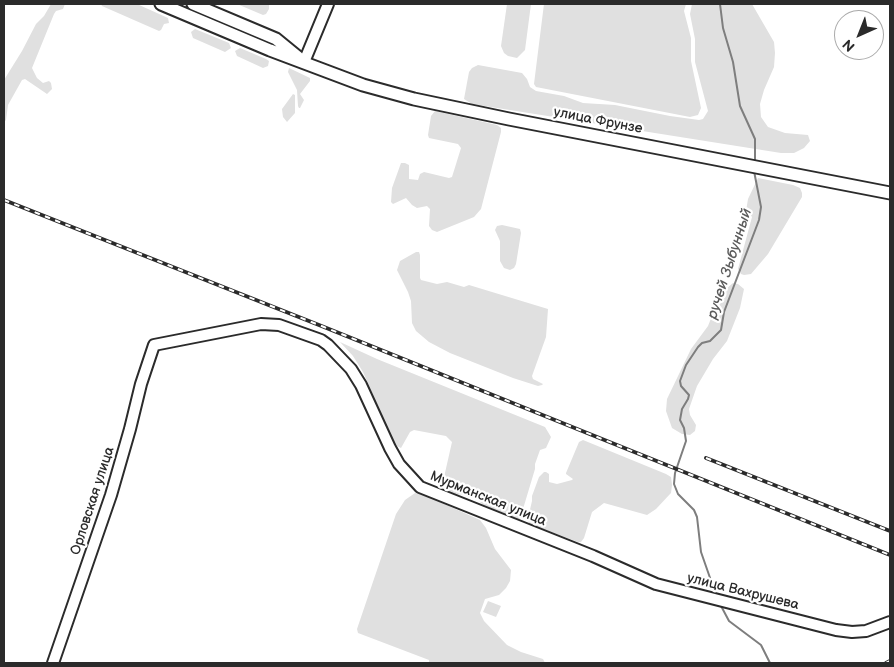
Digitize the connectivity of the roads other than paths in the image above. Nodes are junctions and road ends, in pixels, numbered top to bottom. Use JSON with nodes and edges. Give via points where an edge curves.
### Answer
{"nodes":[{"id":1,"x":161,"y":4,"type":"edge"},
{"id":2,"x":193,"y":4,"type":"edge"},
{"id":3,"x":328,"y":4,"type":"edge"},
{"id":4,"x":304,"y":62,"type":"junction"},
{"id":5,"x":890,"y":193,"type":"edge"},
{"id":6,"x":154,"y":345,"type":"joint"},
{"id":7,"x":593,"y":556,"type":"joint"},
{"id":8,"x":890,"y":622,"type":"edge"},
{"id":9,"x":53,"y":663,"type":"edge"}],
"edges":[{"from":1,"to":4,"type":"main road","name":"улица Фрунзе"},
{"from":2,"to":4,"type":"main road","name":"улица Фрунзе","via":[[276,39]]},
{"from":3,"to":4,"type":"main road"},
{"from":4,"to":5,"type":"main road","name":"улица Фрунзе","via":[[363,85],[414,99]]},
{"from":6,"to":7,"type":"main road","name":"Мурманская улица","via":[[261,324],[279,325],[321,340],[351,369],[399,464],[420,486]]},
{"from":6,"to":9,"type":"main road","name":"Орловская улица","via":[[111,496]]},
{"from":7,"to":8,"type":"main road","name":"улица Вахрушева","via":[[656,584],[836,630],[866,631]]}]}
